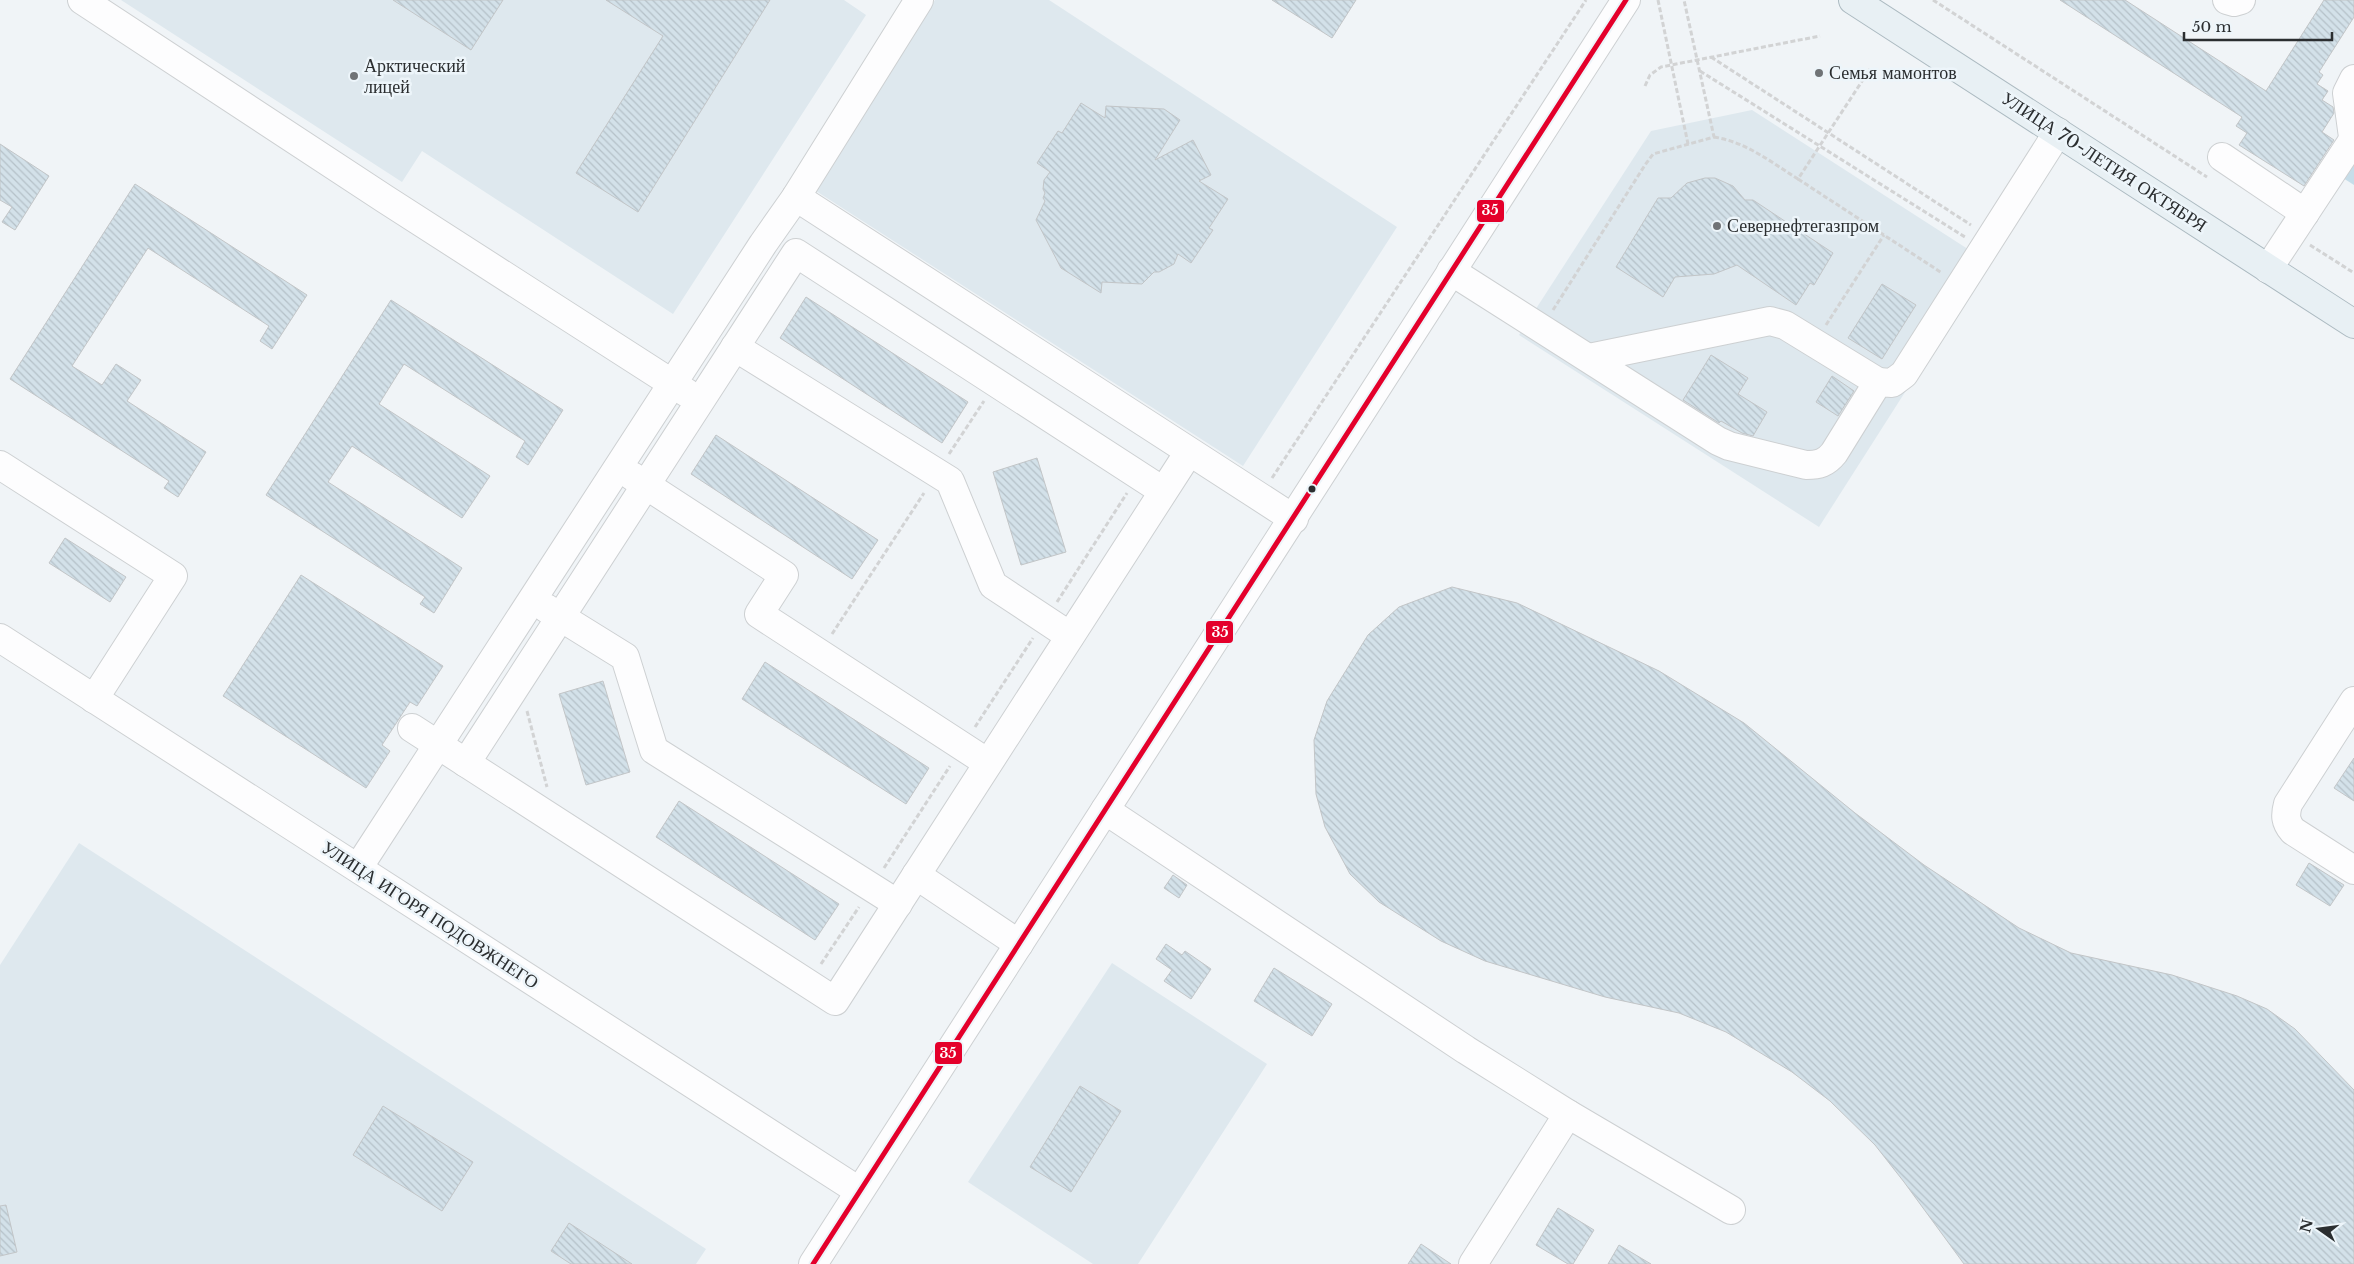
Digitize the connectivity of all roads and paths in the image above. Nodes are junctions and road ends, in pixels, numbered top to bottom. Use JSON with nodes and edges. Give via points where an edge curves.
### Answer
{"nodes":[{"id":1,"x":82,"y":0,"type":"edge"},
{"id":2,"x":918,"y":0,"type":"edge"},
{"id":3,"x":1586,"y":0,"type":"edge"},
{"id":4,"x":1626,"y":0,"type":"edge"},
{"id":5,"x":1658,"y":0,"type":"edge"},
{"id":6,"x":1684,"y":0,"type":"edge"},
{"id":7,"x":1853,"y":0,"type":"edge"},
{"id":8,"x":1933,"y":0,"type":"edge"},
{"id":9,"x":2227,"y":0,"type":"edge"},
{"id":10,"x":2241,"y":0,"type":"edge"},
{"id":11,"x":1820,"y":36,"type":"dead end"},
{"id":12,"x":1711,"y":57,"type":"junction"},
{"id":13,"x":1697,"y":60,"type":"junction"},
{"id":14,"x":1671,"y":64,"type":"junction"},
{"id":15,"x":1870,"y":69,"type":"dead end"},
{"id":16,"x":1700,"y":71,"type":"junction"},
{"id":17,"x":2354,"y":79,"type":"edge"},
{"id":18,"x":1645,"y":86,"type":"dead end"},
{"id":19,"x":1828,"y":132,"type":"junction"},
{"id":20,"x":2058,"y":132,"type":"junction"},
{"id":21,"x":1714,"y":137,"type":"junction"},
{"id":22,"x":1688,"y":144,"type":"junction"},
{"id":23,"x":1820,"y":146,"type":"junction"},
{"id":24,"x":2215,"y":168,"type":"joint"},
{"id":25,"x":1798,"y":179,"type":"junction"},
{"id":26,"x":796,"y":197,"type":"junction"},
{"id":27,"x":2298,"y":223,"type":"junction"},
{"id":28,"x":1884,"y":235,"type":"junction"},
{"id":29,"x":1988,"y":243,"type":"junction"},
{"id":30,"x":2268,"y":269,"type":"junction"},
{"id":31,"x":1451,"y":271,"type":"junction"},
{"id":32,"x":2354,"y":272,"type":"edge"},
{"id":33,"x":1961,"y":286,"type":"junction"},
{"id":34,"x":2354,"y":324,"type":"edge"},
{"id":35,"x":1542,"y":328,"type":"junction"},
{"id":36,"x":1814,"y":343,"type":"junction"},
{"id":37,"x":735,"y":347,"type":"junction"},
{"id":38,"x":1589,"y":358,"type":"junction"},
{"id":39,"x":1878,"y":382,"type":"junction"},
{"id":40,"x":996,"y":383,"type":"junction"},
{"id":41,"x":672,"y":384,"type":"junction"},
{"id":42,"x":700,"y":401,"type":"junction"},
{"id":43,"x":1189,"y":452,"type":"junction"},
{"id":44,"x":0,"y":465,"type":"edge"},
{"id":45,"x":618,"y":467,"type":"junction"},
{"id":46,"x":937,"y":473,"type":"junction"},
{"id":47,"x":1138,"y":475,"type":"junction"},
{"id":48,"x":646,"y":485,"type":"junction"},
{"id":49,"x":1163,"y":491,"type":"junction"},
{"id":50,"x":1260,"y":498,"type":"junction"},
{"id":51,"x":1294,"y":520,"type":"junction"},
{"id":52,"x":532,"y":599,"type":"junction"},
{"id":53,"x":561,"y":617,"type":"junction"},
{"id":54,"x":1045,"y":620,"type":"junction"},
{"id":55,"x":1070,"y":636,"type":"junction"},
{"id":56,"x":0,"y":638,"type":"edge"},
{"id":57,"x":819,"y":653,"type":"junction"},
{"id":58,"x":519,"y":682,"type":"junction"},
{"id":59,"x":94,"y":699,"type":"junction"},
{"id":60,"x":2354,"y":701,"type":"edge"},
{"id":61,"x":412,"y":728,"type":"dead end"},
{"id":62,"x":437,"y":744,"type":"junction"},
{"id":63,"x":963,"y":747,"type":"junction"},
{"id":64,"x":466,"y":763,"type":"junction"},
{"id":65,"x":988,"y":764,"type":"junction"},
{"id":66,"x":1105,"y":810,"type":"junction"},
{"id":67,"x":556,"y":821,"type":"junction"},
{"id":68,"x":358,"y":868,"type":"junction"},
{"id":69,"x":2354,"y":870,"type":"edge"},
{"id":70,"x":916,"y":875,"type":"junction"},
{"id":71,"x":872,"y":887,"type":"junction"},
{"id":72,"x":898,"y":904,"type":"junction"},
{"id":73,"x":1019,"y":944,"type":"junction"},
{"id":74,"x":809,"y":984,"type":"junction"},
{"id":75,"x":1568,"y":1114,"type":"junction"},
{"id":76,"x":859,"y":1191,"type":"junction"},
{"id":77,"x":1731,"y":1210,"type":"dead end"},
{"id":78,"x":813,"y":1264,"type":"edge"},
{"id":79,"x":1473,"y":1264,"type":"edge"}],
"edges":[{"from":1,"to":41,"type":"street"},
{"from":2,"to":26,"type":"street"},
{"from":3,"to":50,"type":"path"},
{"from":4,"to":31,"type":"street"},
{"from":5,"to":14,"type":"path"},
{"from":6,"to":13,"type":"path"},
{"from":7,"to":20,"type":"main road","name":"УЛИЦА 70-ЛЕТИЯ ОКТЯБРЯ"},
{"from":8,"to":24,"type":"path"},
{"from":9,"to":10,"type":"street"},
{"from":11,"to":12,"type":"path"},
{"from":12,"to":13,"type":"path"},
{"from":12,"to":19,"type":"path"},
{"from":13,"to":14,"type":"path"},
{"from":13,"to":16,"type":"path"},
{"from":14,"to":18,"type":"path","via":[[1650,75]]},
{"from":14,"to":22,"type":"path"},
{"from":15,"to":19,"type":"path"},
{"from":16,"to":21,"type":"path"},
{"from":16,"to":23,"type":"path"},
{"from":17,"to":27,"type":"street","via":[[2347,93],[2351,143]]},
{"from":19,"to":23,"type":"path"},
{"from":19,"to":29,"type":"path"},
{"from":20,"to":29,"type":"street"},
{"from":20,"to":30,"type":"main road","name":"УЛИЦА 70-ЛЕТИЯ ОКТЯБРЯ"},
{"from":21,"to":22,"type":"path"},
{"from":21,"to":25,"type":"path","via":[[1744,145]]},
{"from":22,"to":35,"type":"path","via":[[1653,154]]},
{"from":23,"to":25,"type":"path"},
{"from":23,"to":29,"type":"path"},
{"from":24,"to":27,"type":"street"},
{"from":25,"to":28,"type":"path"},
{"from":26,"to":41,"type":"street"},
{"from":26,"to":43,"type":"street"},
{"from":27,"to":30,"type":"street"},
{"from":27,"to":32,"type":"path"},
{"from":28,"to":33,"type":"path"},
{"from":28,"to":36,"type":"path"},
{"from":29,"to":33,"type":"street"},
{"from":30,"to":34,"type":"main road","name":"УЛИЦА 70-ЛЕТИЯ ОКТЯБРЯ"},
{"from":31,"to":35,"type":"street"},
{"from":31,"to":51,"type":"street"},
{"from":33,"to":39,"type":"street","via":[[1904,374],[1892,383]]},
{"from":35,"to":38,"type":"street"},
{"from":36,"to":38,"type":"street","via":[[1777,321],[1762,321]]},
{"from":36,"to":39,"type":"street"},
{"from":37,"to":40,"type":"street","via":[[796,254]]},
{"from":37,"to":42,"type":"street"},
{"from":37,"to":46,"type":"street"},
{"from":38,"to":39,"type":"street","via":[[1718,441],[1806,465],[1828,461]]},
{"from":40,"to":46,"type":"path"},
{"from":40,"to":47,"type":"street"},
{"from":41,"to":42,"type":"street"},
{"from":41,"to":45,"type":"street"},
{"from":42,"to":48,"type":"street"},
{"from":43,"to":49,"type":"street"},
{"from":43,"to":50,"type":"street"},
{"from":44,"to":59,"type":"street","via":[[173,576]]},
{"from":45,"to":48,"type":"street"},
{"from":45,"to":52,"type":"street"},
{"from":46,"to":54,"type":"street","via":[[950,481],[993,586]]},
{"from":46,"to":57,"type":"path"},
{"from":47,"to":49,"type":"street"},
{"from":47,"to":54,"type":"path"},
{"from":48,"to":53,"type":"street"},
{"from":48,"to":57,"type":"street","via":[[784,575],[759,614]]},
{"from":49,"to":55,"type":"street"},
{"from":50,"to":51,"type":"street"},
{"from":51,"to":66,"type":"street"},
{"from":52,"to":53,"type":"street"},
{"from":52,"to":62,"type":"street"},
{"from":53,"to":58,"type":"street"},
{"from":53,"to":71,"type":"street","via":[[625,658],[654,750]]},
{"from":54,"to":55,"type":"street"},
{"from":54,"to":63,"type":"path"},
{"from":55,"to":65,"type":"street"},
{"from":56,"to":59,"type":"street","name":"УЛИЦА ИГОРЯ ПОДОВЖНЕГО"},
{"from":57,"to":63,"type":"street"},
{"from":58,"to":64,"type":"street"},
{"from":58,"to":67,"type":"path"},
{"from":59,"to":68,"type":"street","name":"УЛИЦА ИГОРЯ ПОДОВЖНЕГО"},
{"from":60,"to":69,"type":"street","via":[[2288,804],[2285,814],[2293,831]]},
{"from":61,"to":62,"type":"street"},
{"from":62,"to":64,"type":"street"},
{"from":62,"to":68,"type":"street"},
{"from":63,"to":65,"type":"street"},
{"from":63,"to":71,"type":"path"},
{"from":64,"to":67,"type":"street"},
{"from":65,"to":70,"type":"street"},
{"from":66,"to":73,"type":"street"},
{"from":66,"to":75,"type":"street"},
{"from":67,"to":74,"type":"street"},
{"from":68,"to":76,"type":"street","name":"УЛИЦА ИГОРЯ ПОДОВЖНЕГО"},
{"from":70,"to":72,"type":"street"},
{"from":70,"to":73,"type":"street"},
{"from":71,"to":72,"type":"street"},
{"from":71,"to":74,"type":"path"},
{"from":72,"to":74,"type":"street","via":[[835,1001]]},
{"from":73,"to":76,"type":"street"},
{"from":75,"to":77,"type":"street"},
{"from":75,"to":79,"type":"street"},
{"from":76,"to":78,"type":"street"}]}
